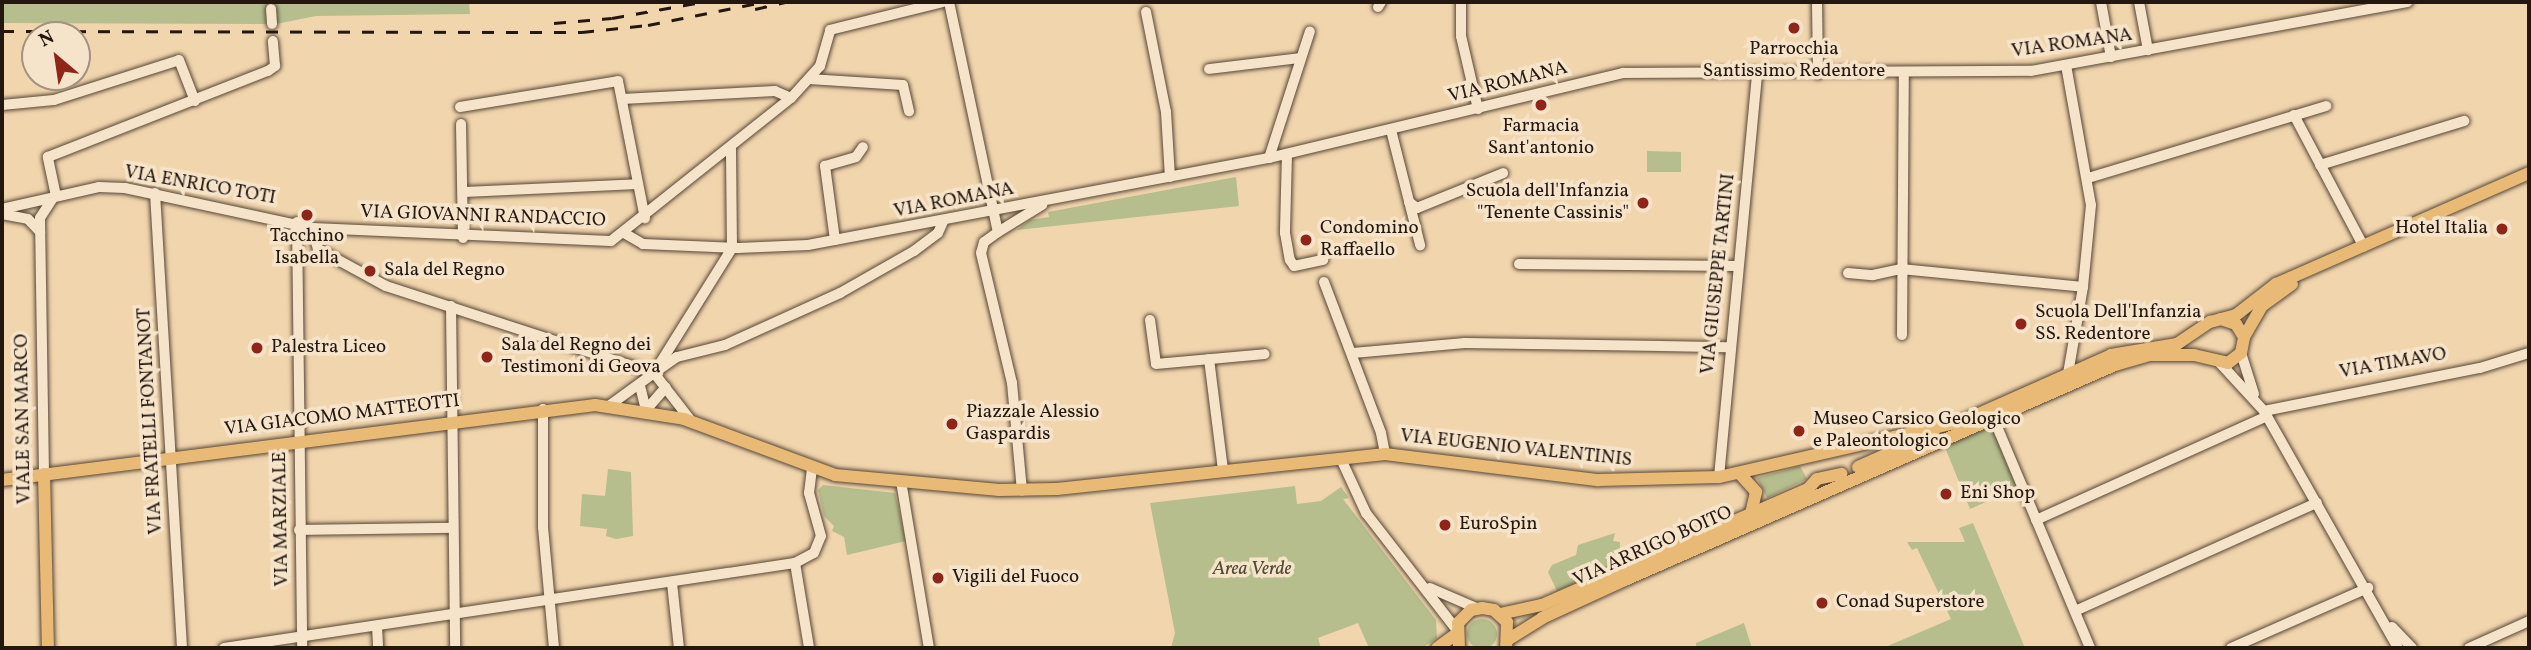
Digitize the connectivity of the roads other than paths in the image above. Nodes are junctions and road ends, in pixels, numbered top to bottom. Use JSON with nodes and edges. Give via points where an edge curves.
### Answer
{"nodes":[{"id":1,"x":943,"y":2,"type":"edge"},
{"id":2,"x":949,"y":2,"type":"edge"},
{"id":3,"x":1461,"y":2,"type":"edge"},
{"id":4,"x":1817,"y":2,"type":"edge"},
{"id":5,"x":2101,"y":2,"type":"edge"},
{"id":6,"x":2139,"y":2,"type":"edge"},
{"id":7,"x":2409,"y":2,"type":"edge"},
{"id":8,"x":271,"y":9,"type":"dead end"},
{"id":9,"x":1146,"y":12,"type":"dead end"},
{"id":10,"x":272,"y":24,"type":"dead end"},
{"id":11,"x":1310,"y":31,"type":"dead end"},
{"id":12,"x":273,"y":41,"type":"dead end"},
{"id":13,"x":2148,"y":50,"type":"junction"},
{"id":14,"x":2111,"y":57,"type":"junction"},
{"id":15,"x":1300,"y":58,"type":"junction"},
{"id":16,"x":2066,"y":65,"type":"junction"},
{"id":17,"x":1209,"y":69,"type":"dead end"},
{"id":18,"x":1757,"y":74,"type":"junction"},
{"id":19,"x":1818,"y":74,"type":"junction"},
{"id":20,"x":1904,"y":74,"type":"junction"},
{"id":21,"x":809,"y":79,"type":"junction"},
{"id":22,"x":791,"y":97,"type":"junction"},
{"id":23,"x":622,"y":99,"type":"junction"},
{"id":24,"x":195,"y":101,"type":"junction"},
{"id":25,"x":2,"y":105,"type":"edge"},
{"id":26,"x":2326,"y":106,"type":"dead end"},
{"id":27,"x":460,"y":107,"type":"dead end"},
{"id":28,"x":1478,"y":109,"type":"junction"},
{"id":29,"x":909,"y":111,"type":"dead end"},
{"id":30,"x":2294,"y":115,"type":"junction"},
{"id":31,"x":2464,"y":121,"type":"dead end"},
{"id":32,"x":461,"y":124,"type":"dead end"},
{"id":33,"x":1391,"y":130,"type":"junction"},
{"id":34,"x":863,"y":147,"type":"dead end"},
{"id":35,"x":732,"y":148,"type":"junction"},
{"id":36,"x":1287,"y":154,"type":"junction"},
{"id":37,"x":1269,"y":158,"type":"junction"},
{"id":38,"x":2320,"y":165,"type":"junction"},
{"id":39,"x":1503,"y":173,"type":"dead end"},
{"id":40,"x":2529,"y":173,"type":"edge"},
{"id":41,"x":1170,"y":177,"type":"junction"},
{"id":42,"x":2088,"y":178,"type":"junction"},
{"id":43,"x":638,"y":184,"type":"junction"},
{"id":44,"x":464,"y":192,"type":"junction"},
{"id":45,"x":155,"y":193,"type":"junction"},
{"id":46,"x":56,"y":195,"type":"junction"},
{"id":47,"x":1055,"y":198,"type":"junction"},
{"id":48,"x":1409,"y":202,"type":"junction"},
{"id":49,"x":2,"y":212,"type":"edge"},
{"id":50,"x":993,"y":212,"type":"junction"},
{"id":51,"x":645,"y":218,"type":"junction"},
{"id":52,"x":297,"y":222,"type":"junction"},
{"id":53,"x":943,"y":222,"type":"junction"},
{"id":54,"x":312,"y":228,"type":"junction"},
{"id":55,"x":40,"y":232,"type":"junction"},
{"id":56,"x":998,"y":232,"type":"junction"},
{"id":57,"x":624,"y":233,"type":"junction"},
{"id":58,"x":463,"y":237,"type":"junction"},
{"id":59,"x":835,"y":240,"type":"junction"},
{"id":60,"x":1420,"y":245,"type":"dead end"},
{"id":61,"x":2364,"y":247,"type":"junction"},
{"id":62,"x":732,"y":248,"type":"junction"},
{"id":63,"x":318,"y":249,"type":"junction"},
{"id":64,"x":298,"y":250,"type":"junction"},
{"id":65,"x":1323,"y":260,"type":"dead end"},
{"id":66,"x":1519,"y":264,"type":"dead end"},
{"id":67,"x":1737,"y":267,"type":"junction"},
{"id":68,"x":1900,"y":269,"type":"junction"},
{"id":69,"x":1848,"y":273,"type":"dead end"},
{"id":70,"x":2306,"y":273,"type":"junction"},
{"id":71,"x":1324,"y":282,"type":"dead end"},
{"id":72,"x":2084,"y":287,"type":"junction"},
{"id":73,"x":451,"y":306,"type":"junction"},
{"id":74,"x":2221,"y":319,"type":"junction"},
{"id":75,"x":1150,"y":320,"type":"dead end"},
{"id":76,"x":2202,"y":331,"type":"junction"},
{"id":77,"x":1902,"y":335,"type":"dead end"},
{"id":78,"x":2244,"y":337,"type":"junction"},
{"id":79,"x":1728,"y":347,"type":"junction"},
{"id":80,"x":2241,"y":353,"type":"junction"},
{"id":81,"x":2529,"y":353,"type":"edge"},
{"id":82,"x":1265,"y":354,"type":"dead end"},
{"id":83,"x":1353,"y":354,"type":"junction"},
{"id":84,"x":1209,"y":359,"type":"junction"},
{"id":85,"x":2214,"y":361,"type":"junction"},
{"id":86,"x":654,"y":373,"type":"junction"},
{"id":87,"x":2068,"y":374,"type":"junction"},
{"id":88,"x":640,"y":386,"type":"junction"},
{"id":89,"x":666,"y":387,"type":"junction"},
{"id":90,"x":2255,"y":398,"type":"junction"},
{"id":91,"x":610,"y":405,"type":"junction"},
{"id":92,"x":543,"y":409,"type":"junction"},
{"id":93,"x":646,"y":410,"type":"junction"},
{"id":94,"x":2265,"y":414,"type":"junction"},
{"id":95,"x":1993,"y":418,"type":"junction"},
{"id":96,"x":451,"y":421,"type":"junction"},
{"id":97,"x":693,"y":422,"type":"junction"},
{"id":98,"x":1965,"y":425,"type":"junction"},
{"id":99,"x":298,"y":441,"type":"junction"},
{"id":100,"x":1385,"y":454,"type":"junction"},
{"id":101,"x":170,"y":457,"type":"junction"},
{"id":102,"x":1341,"y":458,"type":"junction"},
{"id":103,"x":1800,"y":460,"type":"junction"},
{"id":104,"x":812,"y":469,"type":"junction"},
{"id":105,"x":1223,"y":470,"type":"junction"},
{"id":106,"x":44,"y":474,"type":"junction"},
{"id":107,"x":1740,"y":474,"type":"junction"},
{"id":108,"x":1719,"y":477,"type":"junction"},
{"id":109,"x":2,"y":480,"type":"edge"},
{"id":110,"x":901,"y":481,"type":"junction"},
{"id":111,"x":1818,"y":487,"type":"junction"},
{"id":112,"x":1022,"y":491,"type":"junction"},
{"id":113,"x":2317,"y":503,"type":"junction"},
{"id":114,"x":1751,"y":514,"type":"junction"},
{"id":115,"x":2036,"y":520,"type":"junction"},
{"id":116,"x":451,"y":528,"type":"junction"},
{"id":117,"x":299,"y":530,"type":"junction"},
{"id":118,"x":796,"y":563,"type":"junction"},
{"id":119,"x":672,"y":583,"type":"junction"},
{"id":120,"x":1423,"y":585,"type":"junction"},
{"id":121,"x":2368,"y":588,"type":"junction"},
{"id":122,"x":551,"y":601,"type":"junction"},
{"id":123,"x":1476,"y":608,"type":"junction"},
{"id":124,"x":2075,"y":611,"type":"junction"},
{"id":125,"x":1500,"y":614,"type":"junction"},
{"id":126,"x":2380,"y":614,"type":"junction"},
{"id":127,"x":455,"y":615,"type":"junction"},
{"id":128,"x":2529,"y":621,"type":"edge"},
{"id":129,"x":377,"y":626,"type":"junction"},
{"id":130,"x":1456,"y":631,"type":"junction"},
{"id":131,"x":302,"y":643,"type":"edge"},
{"id":132,"x":1507,"y":643,"type":"edge"},
{"id":133,"x":48,"y":648,"type":"edge"},
{"id":134,"x":182,"y":648,"type":"edge"},
{"id":135,"x":224,"y":648,"type":"edge"},
{"id":136,"x":378,"y":648,"type":"edge"},
{"id":137,"x":455,"y":648,"type":"edge"},
{"id":138,"x":554,"y":648,"type":"edge"},
{"id":139,"x":680,"y":648,"type":"edge"},
{"id":140,"x":809,"y":648,"type":"edge"},
{"id":141,"x":929,"y":648,"type":"edge"},
{"id":142,"x":1437,"y":648,"type":"edge"},
{"id":143,"x":1459,"y":648,"type":"edge"},
{"id":144,"x":2090,"y":648,"type":"edge"},
{"id":145,"x":2231,"y":648,"type":"edge"},
{"id":146,"x":2398,"y":648,"type":"edge"},
{"id":147,"x":2412,"y":648,"type":"edge"},
{"id":148,"x":2469,"y":648,"type":"edge"}],
"edges":[{"from":1,"to":21,"type":"street","name":"VIA GIOVANNI RANDACCIO","via":[[830,30],[820,66]]},
{"from":2,"to":50,"type":"street"},
{"from":3,"to":28,"type":"street","via":[[1461,36]]},
{"from":4,"to":19,"type":"street"},
{"from":5,"to":14,"type":"street"},
{"from":6,"to":13,"type":"street"},
{"from":7,"to":13,"type":"street","name":"VIA ROMANA"},
{"from":8,"to":10,"type":"street"},
{"from":9,"to":41,"type":"street","via":[[1166,112]]},
{"from":11,"to":15,"type":"street"},
{"from":12,"to":24,"type":"street","via":[[275,65],[268,71]]},
{"from":13,"to":14,"type":"street","name":"VIA ROMANA"},
{"from":14,"to":16,"type":"street","name":"VIA ROMANA"},
{"from":15,"to":17,"type":"street"},
{"from":15,"to":37,"type":"street"},
{"from":16,"to":20,"type":"street","name":"VIA ROMANA","via":[[2031,71]]},
{"from":16,"to":42,"type":"street"},
{"from":18,"to":19,"type":"street","name":"VIA ROMANA"},
{"from":18,"to":28,"type":"street","name":"VIA ROMANA","via":[[1623,73]]},
{"from":18,"to":67,"type":"street","name":"VIA GIUSEPPE TARTINI"},
{"from":19,"to":20,"type":"street","name":"VIA ROMANA"},
{"from":20,"to":68,"type":"street"},
{"from":21,"to":22,"type":"street","name":"VIA GIOVANNI RANDACCIO"},
{"from":21,"to":29,"type":"street","via":[[903,85]]},
{"from":22,"to":23,"type":"street","via":[[775,91]]},
{"from":22,"to":35,"type":"street","name":"VIA GIOVANNI RANDACCIO"},
{"from":23,"to":27,"type":"street","via":[[618,81]]},
{"from":23,"to":43,"type":"street"},
{"from":24,"to":25,"type":"street","via":[[179,60],[54,100]]},
{"from":24,"to":46,"type":"street","via":[[48,157]]},
{"from":26,"to":30,"type":"street"},
{"from":28,"to":33,"type":"street","name":"VIA ROMANA"},
{"from":30,"to":38,"type":"street"},
{"from":30,"to":42,"type":"street"},
{"from":31,"to":38,"type":"street"},
{"from":32,"to":44,"type":"street"},
{"from":33,"to":36,"type":"street","name":"VIA ROMANA"},
{"from":33,"to":48,"type":"street"},
{"from":34,"to":59,"type":"street","via":[[856,157],[825,166]]},
{"from":35,"to":51,"type":"street","name":"VIA GIOVANNI RANDACCIO"},
{"from":35,"to":62,"type":"street"},
{"from":36,"to":37,"type":"street","name":"VIA ROMANA"},
{"from":36,"to":65,"type":"street","via":[[1285,233],[1290,260],[1294,266]]},
{"from":37,"to":41,"type":"street","name":"VIA ROMANA"},
{"from":38,"to":61,"type":"street"},
{"from":39,"to":48,"type":"street","via":[[1417,208]]},
{"from":40,"to":61,"type":"main road"},
{"from":41,"to":47,"type":"street","name":"VIA ROMANA"},
{"from":42,"to":72,"type":"street","via":[[2091,225]]},
{"from":43,"to":44,"type":"street"},
{"from":43,"to":51,"type":"street"},
{"from":44,"to":58,"type":"street"},
{"from":45,"to":46,"type":"street","name":"VIA ENRICO TOTI","via":[[99,187]]},
{"from":45,"to":52,"type":"street","name":"VIA ENRICO TOTI"},
{"from":45,"to":101,"type":"street","name":"VIA FRATELLI FONTANOT"},
{"from":46,"to":49,"type":"street","name":"VIA ENRICO TOTI"},
{"from":46,"to":55,"type":"street","name":"VIALE SAN MARCO","via":[[43,209]]},
{"from":47,"to":50,"type":"street","name":"VIA ROMANA"},
{"from":47,"to":56,"type":"street"},
{"from":48,"to":60,"type":"street"},
{"from":49,"to":55,"type":"street","via":[[28,219]]},
{"from":50,"to":53,"type":"street","name":"VIA ROMANA"},
{"from":50,"to":56,"type":"street"},
{"from":51,"to":57,"type":"street","name":"VIA GIOVANNI RANDACCIO"},
{"from":52,"to":54,"type":"street","name":"VIA GIOVANNI RANDACCIO"},
{"from":52,"to":64,"type":"street","name":"VIA MARZIALE"},
{"from":53,"to":59,"type":"street","name":"VIA ROMANA"},
{"from":53,"to":86,"type":"street","via":[[938,233],[914,251],[840,293],[725,345],[683,354]]},
{"from":54,"to":58,"type":"street","name":"VIA GIOVANNI RANDACCIO"},
{"from":54,"to":63,"type":"street"},
{"from":55,"to":106,"type":"street","name":"VIALE SAN MARCO"},
{"from":56,"to":112,"type":"street","via":[[984,242],[981,253],[1012,383]]},
{"from":57,"to":58,"type":"street","name":"VIA GIOVANNI RANDACCIO","via":[[611,241]]},
{"from":57,"to":62,"type":"street","name":"VIA ROMANA","via":[[643,244]]},
{"from":59,"to":62,"type":"street","name":"VIA ROMANA","via":[[782,248]]},
{"from":61,"to":70,"type":"main road"},
{"from":62,"to":86,"type":"street"},
{"from":63,"to":64,"type":"street"},
{"from":63,"to":73,"type":"street","via":[[386,286]]},
{"from":64,"to":99,"type":"street","name":"VIA MARZIALE"},
{"from":66,"to":67,"type":"street"},
{"from":67,"to":79,"type":"street","name":"VIA GIUSEPPE TARTINI"},
{"from":68,"to":69,"type":"street","via":[[1874,275]]},
{"from":68,"to":72,"type":"street"},
{"from":68,"to":77,"type":"street"},
{"from":70,"to":74,"type":"main road","via":[[2276,284],[2236,315]]},
{"from":70,"to":78,"type":"main road","via":[[2268,300]]},
{"from":71,"to":83,"type":"street"},
{"from":72,"to":87,"type":"street"},
{"from":73,"to":86,"type":"street"},
{"from":73,"to":96,"type":"street"},
{"from":74,"to":76,"type":"main road"},
{"from":74,"to":78,"type":"main road","via":[[2236,324]]},
{"from":75,"to":84,"type":"street","via":[[1156,364]]},
{"from":76,"to":85,"type":"main road","via":[[2199,343]]},
{"from":76,"to":87,"type":"main road","name":"VIA EUGENIO VALENTINIS","via":[[2177,344],[2122,352]]},
{"from":78,"to":80,"type":"main road"},
{"from":79,"to":83,"type":"street","via":[[1465,342]]},
{"from":79,"to":108,"type":"street","name":"VIA GIUSEPPE TARTINI"},
{"from":80,"to":85,"type":"main road"},
{"from":80,"to":90,"type":"street"},
{"from":81,"to":94,"type":"street","name":"VIA TIMAVO","via":[[2480,368]]},
{"from":82,"to":84,"type":"street"},
{"from":83,"to":100,"type":"street"},
{"from":84,"to":105,"type":"street"},
{"from":85,"to":90,"type":"street"},
{"from":85,"to":95,"type":"main road","name":"VIA EUGENIO VALENTINIS","via":[[2175,354],[2126,360]]},
{"from":86,"to":88,"type":"street"},
{"from":86,"to":89,"type":"street"},
{"from":87,"to":98,"type":"main road","name":"VIA EUGENIO VALENTINIS"},
{"from":88,"to":91,"type":"street"},
{"from":88,"to":93,"type":"street"},
{"from":89,"to":93,"type":"street"},
{"from":89,"to":97,"type":"street"},
{"from":90,"to":94,"type":"street"},
{"from":91,"to":92,"type":"main road","name":"VIA GIACOMO MATTEOTTI"},
{"from":91,"to":93,"type":"main road","name":"VIA GIACOMO MATTEOTTI"},
{"from":92,"to":96,"type":"main road","name":"VIA GIACOMO MATTEOTTI"},
{"from":92,"to":122,"type":"street","via":[[542,527]]},
{"from":93,"to":97,"type":"main road","name":"VIA EUGENIO VALENTINIS"},
{"from":94,"to":113,"type":"street"},
{"from":94,"to":115,"type":"street","name":"VIA TIMAVO"},
{"from":95,"to":98,"type":"main road","name":"VIA EUGENIO VALENTINIS"},
{"from":95,"to":115,"type":"street"},
{"from":96,"to":99,"type":"main road","name":"VIA GIACOMO MATTEOTTI"},
{"from":96,"to":116,"type":"street"},
{"from":97,"to":104,"type":"main road","name":"VIA EUGENIO VALENTINIS"},
{"from":98,"to":103,"type":"main road","name":"VIA EUGENIO VALENTINIS"},
{"from":98,"to":111,"type":"main road","name":"VIA ARRIGO BOITO"},
{"from":99,"to":101,"type":"main road","name":"VIA GIACOMO MATTEOTTI"},
{"from":99,"to":117,"type":"street","name":"VIA MARZIALE"},
{"from":100,"to":102,"type":"main road","name":"VIA EUGENIO VALENTINIS"},
{"from":100,"to":108,"type":"main road","name":"VIA EUGENIO VALENTINIS","via":[[1598,480]]},
{"from":101,"to":106,"type":"main road","name":"VIA GIACOMO MATTEOTTI"},
{"from":101,"to":134,"type":"street","name":"VIA FRATELLI FONTANOT"},
{"from":102,"to":105,"type":"main road","name":"VIA EUGENIO VALENTINIS"},
{"from":102,"to":120,"type":"street","via":[[1366,513]]},
{"from":103,"to":107,"type":"main road","name":"VIA EUGENIO VALENTINIS"},
{"from":103,"to":111,"type":"main road"},
{"from":104,"to":110,"type":"main road","name":"VIA EUGENIO VALENTINIS"},
{"from":104,"to":118,"type":"street","via":[[809,493],[821,536],[814,553]]},
{"from":105,"to":112,"type":"main road","name":"VIA EUGENIO VALENTINIS"},
{"from":106,"to":109,"type":"main road","name":"VIA GIACOMO MATTEOTTI"},
{"from":106,"to":133,"type":"main road","name":"VIALE SAN MARCO"},
{"from":107,"to":108,"type":"main road","name":"VIA EUGENIO VALENTINIS"},
{"from":107,"to":114,"type":"main road","via":[[1756,492]]},
{"from":110,"to":112,"type":"main road","name":"VIA EUGENIO VALENTINIS"},
{"from":110,"to":141,"type":"street"},
{"from":111,"to":114,"type":"main road","name":"VIA ARRIGO BOITO"},
{"from":111,"to":132,"type":"main road","name":"VIA ARRIGO BOITO","via":[[1552,613]]},
{"from":113,"to":121,"type":"street"},
{"from":113,"to":124,"type":"street"},
{"from":114,"to":125,"type":"main road","name":"VIA ARRIGO BOITO","via":[[1542,605]]},
{"from":115,"to":124,"type":"street"},
{"from":116,"to":117,"type":"street"},
{"from":116,"to":127,"type":"street"},
{"from":117,"to":131,"type":"street","name":"VIA MARZIALE"},
{"from":118,"to":119,"type":"street"},
{"from":118,"to":140,"type":"street"},
{"from":119,"to":122,"type":"street"},
{"from":119,"to":139,"type":"street"},
{"from":120,"to":123,"type":"street"},
{"from":120,"to":130,"type":"street"},
{"from":121,"to":126,"type":"street"},
{"from":121,"to":145,"type":"street"},
{"from":122,"to":127,"type":"street"},
{"from":122,"to":138,"type":"street"},
{"from":123,"to":125,"type":"main road","name":"VIA ARRIGO BOITO"},
{"from":123,"to":130,"type":"main road","via":[[1461,618]]},
{"from":124,"to":144,"type":"street"},
{"from":125,"to":132,"type":"main road","name":"VIA ARRIGO BOITO"},
{"from":126,"to":146,"type":"street"},
{"from":126,"to":147,"type":"street"},
{"from":127,"to":129,"type":"street"},
{"from":127,"to":137,"type":"street"},
{"from":128,"to":148,"type":"street"},
{"from":129,"to":131,"type":"street"},
{"from":129,"to":136,"type":"street"},
{"from":130,"to":142,"type":"main road"},
{"from":130,"to":143,"type":"main road"},
{"from":131,"to":135,"type":"street"}]}
